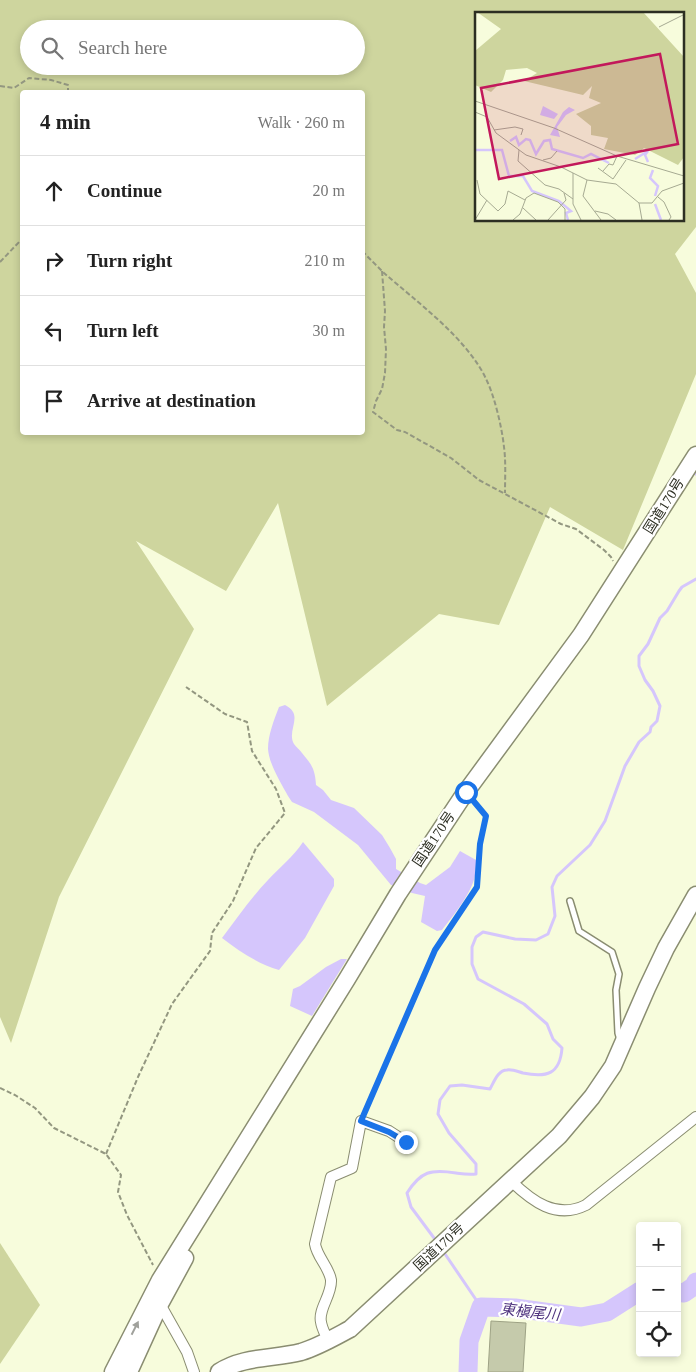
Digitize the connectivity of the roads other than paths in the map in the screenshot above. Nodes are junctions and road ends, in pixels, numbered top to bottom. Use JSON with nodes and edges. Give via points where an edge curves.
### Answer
{"nodes":[{"id":1,"x":695,"y":461,"type":"edge"},
{"id":2,"x":696,"y":895,"type":"edge"},
{"id":3,"x":570,"y":901,"type":"dead end"},
{"id":4,"x":622,"y":1045,"type":"junction"},
{"id":5,"x":696,"y":1118,"type":"edge"},
{"id":6,"x":406,"y":1142,"type":"dead end"},
{"id":7,"x":510,"y":1181,"type":"junction"},
{"id":8,"x":220,"y":1183,"type":"junction"},
{"id":9,"x":160,"y":1304,"type":"junction"},
{"id":10,"x":328,"y":1341,"type":"junction"},
{"id":11,"x":113,"y":1372,"type":"edge"},
{"id":12,"x":129,"y":1372,"type":"edge"},
{"id":13,"x":194,"y":1372,"type":"edge"},
{"id":14,"x":219,"y":1372,"type":"edge"}],
"edges":[{"from":1,"to":8,"type":"highway","name":"国道170号","via":[[581,635],[414,869]]},
{"from":2,"to":4,"type":"highway","name":"国道170号","via":[[658,964]]},
{"from":3,"to":4,"type":"lane","via":[[579,931],[612,952],[619,974],[616,990],[618,1033]]},
{"from":4,"to":7,"type":"highway","name":"国道170号","via":[[592,1097],[559,1136]]},
{"from":5,"to":7,"type":"street","via":[[576,1210],[563,1212],[551,1209],[528,1197]]},
{"from":6,"to":10,"type":"street","via":[[361,1121],[352,1168],[331,1177],[315,1244],[331,1282],[321,1313]]},
{"from":7,"to":10,"type":"highway","name":"国道170号","via":[[372,1309]]},
{"from":8,"to":9,"type":"highway","name":"国道170号"},
{"from":11,"to":8,"type":"highway","name":"国道170号","one_way":true,"via":[[160,1280]]},
{"from":9,"to":12,"type":"highway","name":"国道170号"},
{"from":9,"to":13,"type":"street","via":[[187,1352]]},
{"from":10,"to":14,"type":"highway","name":"国道170号","via":[[301,1352],[242,1362]]}]}
